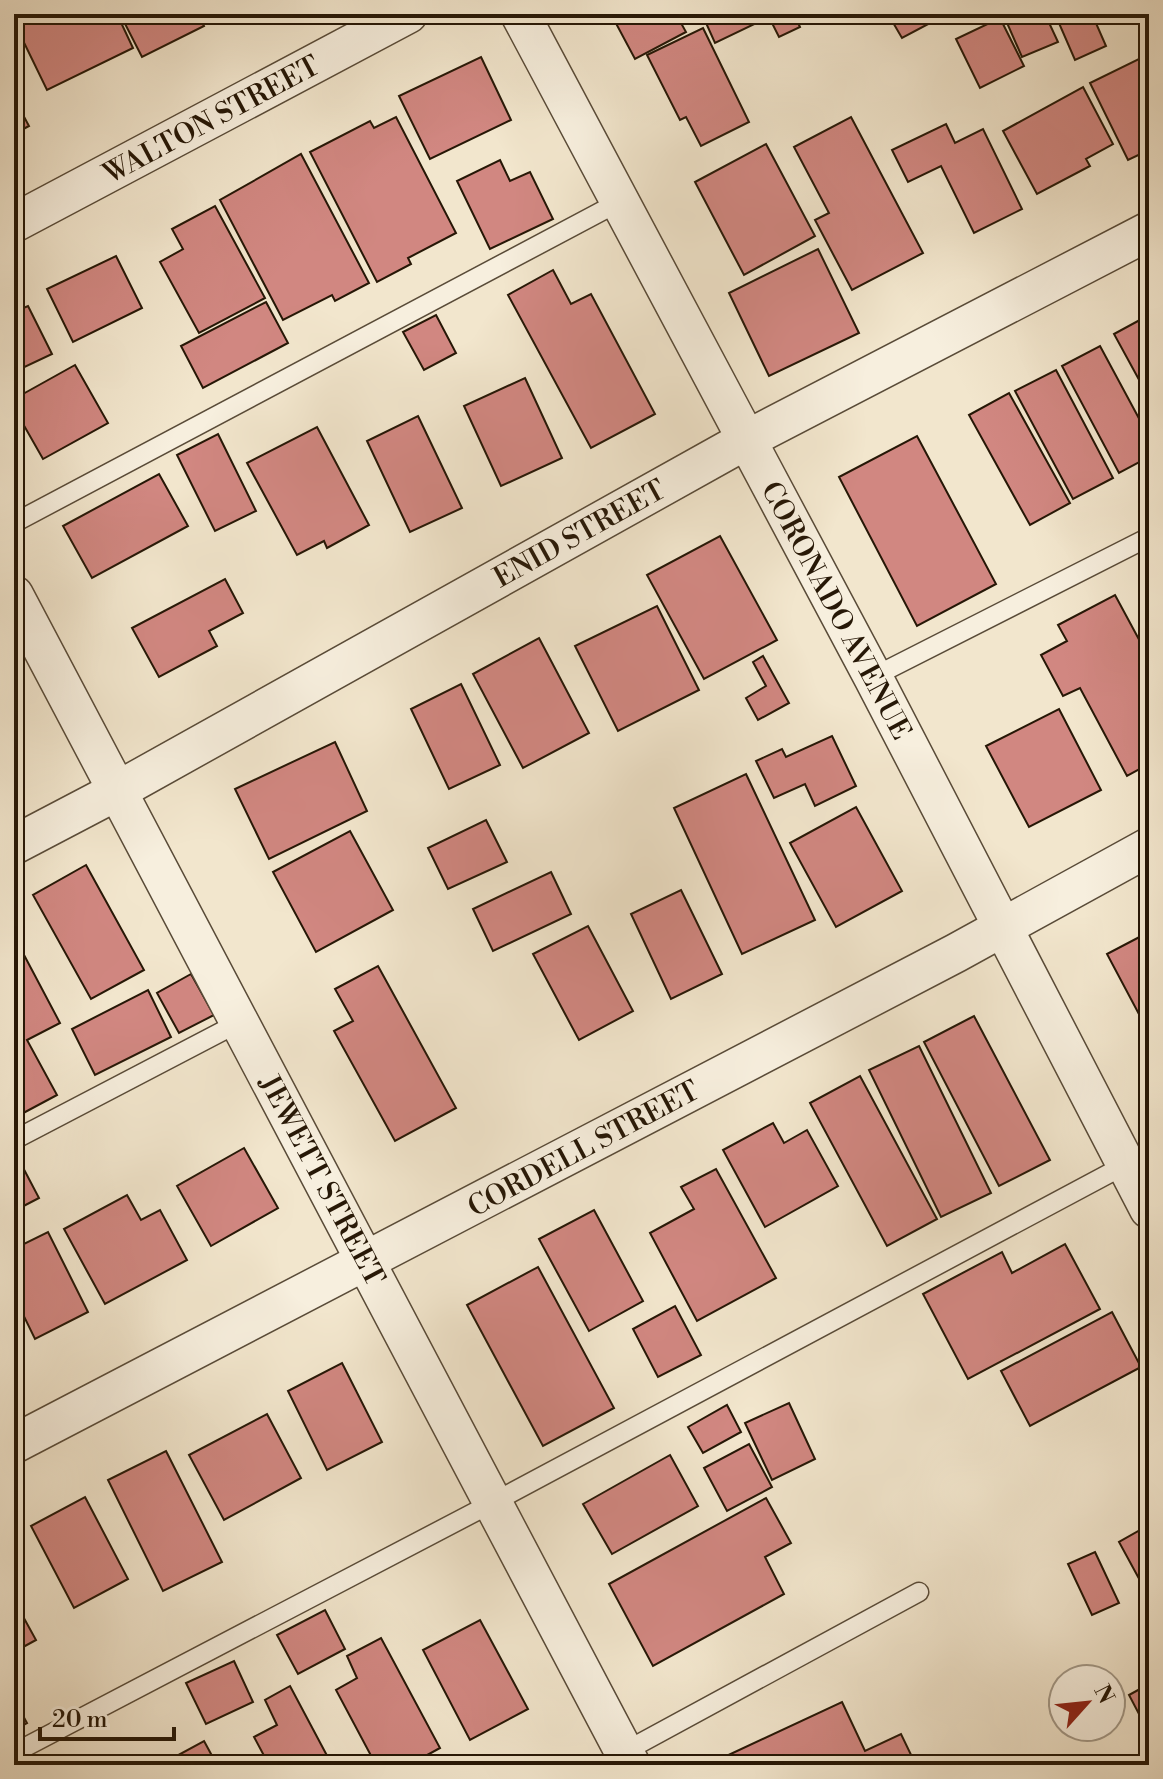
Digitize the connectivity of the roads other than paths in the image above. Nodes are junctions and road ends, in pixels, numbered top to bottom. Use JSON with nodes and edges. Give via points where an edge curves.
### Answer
{"nodes":[{"id":1,"x":408,"y":14,"type":"edge"},
{"id":2,"x":520,"y":14,"type":"edge"},
{"id":3,"x":619,"y":202,"type":"junction"},
{"id":4,"x":14,"y":223,"type":"edge"},
{"id":5,"x":1149,"y":231,"type":"edge"},
{"id":6,"x":746,"y":440,"type":"junction"},
{"id":7,"x":14,"y":523,"type":"edge"},
{"id":8,"x":1149,"y":537,"type":"edge"},
{"id":9,"x":14,"y":595,"type":"edge"},
{"id":10,"x":873,"y":677,"type":"junction"},
{"id":11,"x":117,"y":791,"type":"junction"},
{"id":12,"x":14,"y":845,"type":"edge"},
{"id":13,"x":1149,"y":847,"type":"edge"},
{"id":14,"x":1002,"y":928,"type":"junction"},
{"id":15,"x":240,"y":1022,"type":"junction"},
{"id":16,"x":14,"y":1140,"type":"edge"},
{"id":17,"x":1125,"y":1165,"type":"junction"},
{"id":18,"x":1149,"y":1209,"type":"edge"},
{"id":19,"x":366,"y":1261,"type":"junction"},
{"id":20,"x":14,"y":1444,"type":"edge"},
{"id":21,"x":494,"y":1502,"type":"junction"},
{"id":22,"x":919,"y":1592,"type":"dead end"},
{"id":23,"x":14,"y":1753,"type":"edge"},
{"id":24,"x":618,"y":1761,"type":"edge"}],
"edges":[{"from":1,"to":4,"type":"street","name":"WALTON STREET"},
{"from":2,"to":3,"type":"street","name":"CORONADO AVENUE"},
{"from":3,"to":6,"type":"street","name":"CORONADO AVENUE"},
{"from":3,"to":7,"type":"lane"},
{"from":5,"to":6,"type":"street","name":"ENID STREET"},
{"from":6,"to":10,"type":"street","name":"CORONADO AVENUE"},
{"from":6,"to":11,"type":"street","name":"ENID STREET"},
{"from":8,"to":10,"type":"lane"},
{"from":9,"to":11,"type":"street","name":"JEWETT STREET"},
{"from":10,"to":14,"type":"street","name":"CORONADO AVENUE"},
{"from":11,"to":12,"type":"street","name":"ENID STREET"},
{"from":11,"to":15,"type":"street","name":"JEWETT STREET"},
{"from":13,"to":14,"type":"street","name":"CORDELL STREET"},
{"from":14,"to":17,"type":"street","name":"CORONADO AVENUE"},
{"from":14,"to":19,"type":"street","name":"CORDELL STREET"},
{"from":15,"to":16,"type":"lane"},
{"from":15,"to":19,"type":"street","name":"JEWETT STREET"},
{"from":17,"to":18,"type":"street","name":"CORONADO AVENUE"},
{"from":17,"to":21,"type":"lane"},
{"from":19,"to":20,"type":"street","name":"CORDELL STREET"},
{"from":19,"to":21,"type":"street","name":"JEWETT STREET"},
{"from":21,"to":23,"type":"lane"},
{"from":21,"to":24,"type":"street","name":"JEWETT STREET"},
{"from":22,"to":24,"type":"lane"}]}
